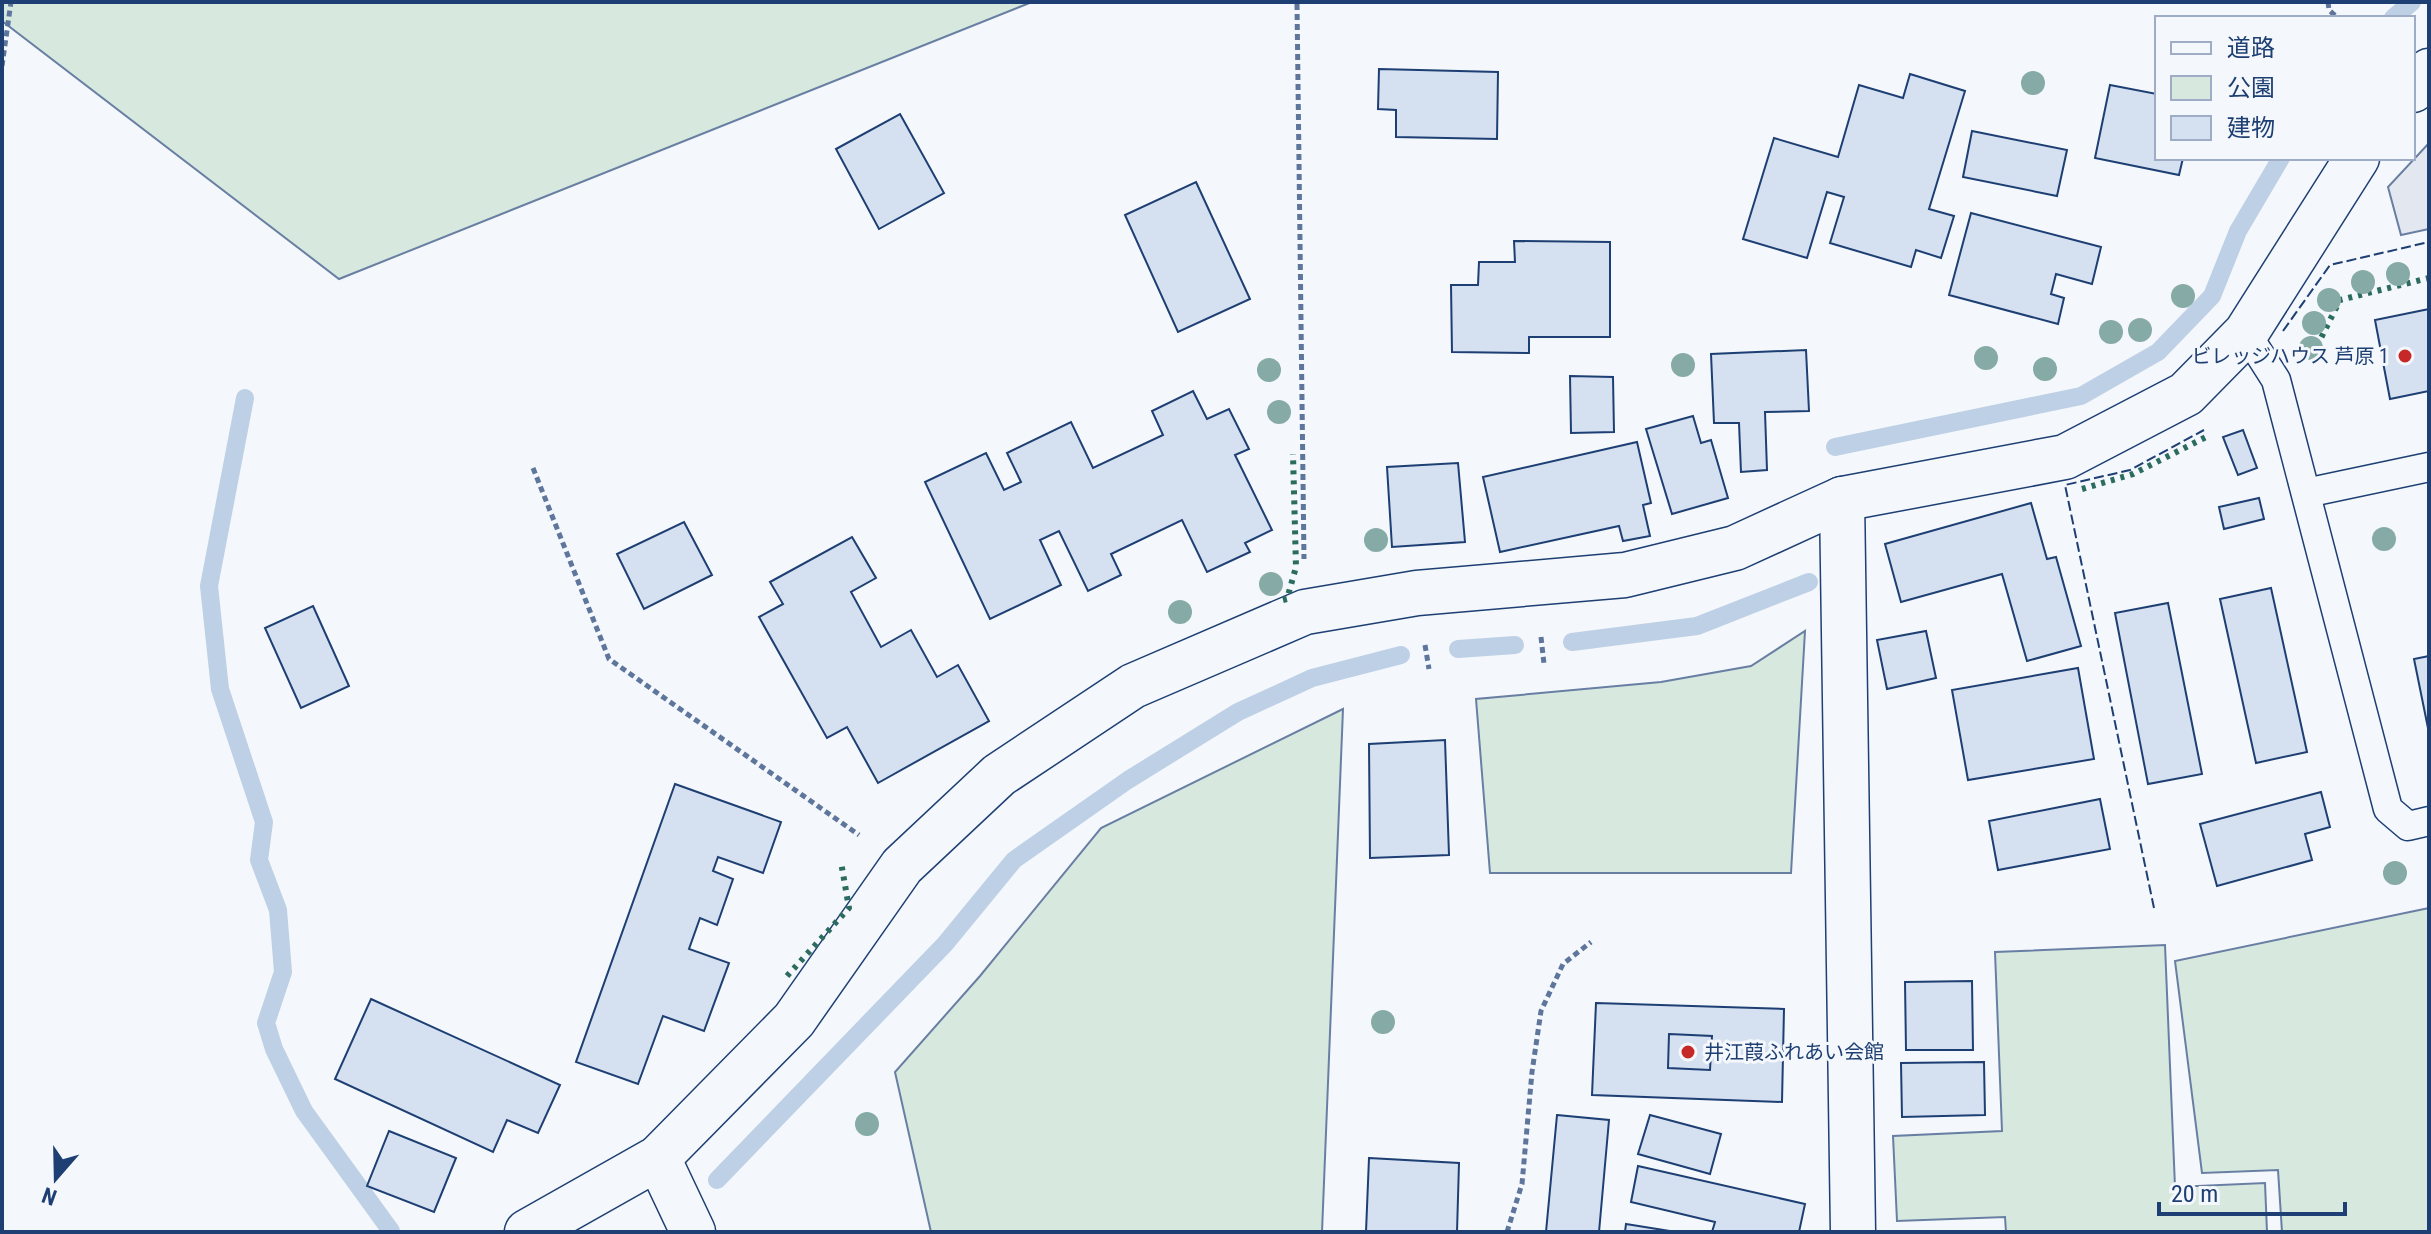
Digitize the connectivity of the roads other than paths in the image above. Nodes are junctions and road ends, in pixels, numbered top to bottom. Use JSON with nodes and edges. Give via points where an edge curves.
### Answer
{"nodes":[{"id":1,"x":2429,"y":71,"type":"edge"},
{"id":2,"x":2415,"y":88,"type":"edge"},
{"id":3,"x":2356,"y":160,"type":"edge"},
{"id":4,"x":2246,"y":333,"type":"junction"},
{"id":5,"x":2429,"y":467,"type":"edge"},
{"id":6,"x":2306,"y":493,"type":"junction"},
{"id":7,"x":1842,"y":499,"type":"junction"},
{"id":8,"x":2429,"y":821,"type":"edge"},
{"id":9,"x":658,"y":1158,"type":"junction"},
{"id":10,"x":527,"y":1232,"type":"edge"},
{"id":11,"x":693,"y":1232,"type":"edge"},
{"id":12,"x":1853,"y":1232,"type":"edge"}],
"edges":[{"from":1,"to":2,"type":"street"},
{"from":3,"to":4,"type":"street"},
{"from":4,"to":6,"type":"lane","via":[[2276,380]]},
{"from":4,"to":7,"type":"street","via":[[2186,394],[2065,457]]},
{"from":5,"to":6,"type":"lane"},
{"from":6,"to":8,"type":"lane","via":[[2388,809],[2408,826]]},
{"from":7,"to":9,"type":"street","via":[[1735,548],[1625,575],[1417,593],[1305,612],[1133,686],[999,775],[902,866],[794,1020]]},
{"from":7,"to":12,"type":"street"},
{"from":9,"to":10,"type":"street"},
{"from":9,"to":11,"type":"street"}]}
